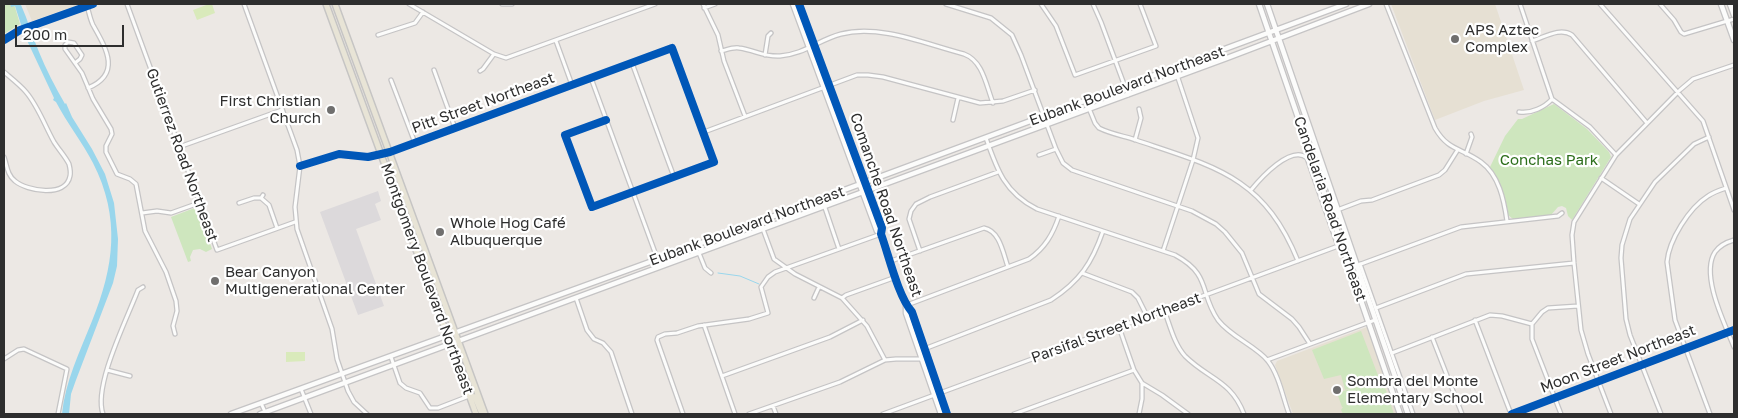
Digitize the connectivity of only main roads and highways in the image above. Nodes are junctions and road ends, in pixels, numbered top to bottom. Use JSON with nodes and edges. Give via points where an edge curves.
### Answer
{"nodes":[{"id":1,"x":93,"y":4,"type":"edge"},
{"id":2,"x":336,"y":4,"type":"edge"},
{"id":3,"x":796,"y":4,"type":"edge"},
{"id":4,"x":1259,"y":4,"type":"edge"},
{"id":5,"x":1267,"y":4,"type":"edge"},
{"id":6,"x":1346,"y":4,"type":"edge"},
{"id":7,"x":1369,"y":4,"type":"edge"},
{"id":8,"x":1721,"y":4,"type":"edge"},
{"id":9,"x":1730,"y":4,"type":"edge"},
{"id":10,"x":326,"y":5,"type":"edge"},
{"id":11,"x":1359,"y":5,"type":"edge"},
{"id":12,"x":1734,"y":17,"type":"edge"},
{"id":13,"x":1277,"y":30,"type":"junction"},
{"id":14,"x":1270,"y":33,"type":"junction"},
{"id":15,"x":1280,"y":38,"type":"junction"},
{"id":16,"x":4,"y":40,"type":"edge"},
{"id":17,"x":1734,"y":40,"type":"edge"},
{"id":18,"x":1273,"y":41,"type":"junction"},
{"id":19,"x":826,"y":85,"type":"junction"},
{"id":20,"x":866,"y":182,"type":"junction"},
{"id":21,"x":860,"y":184,"type":"junction"},
{"id":22,"x":869,"y":190,"type":"junction"},
{"id":23,"x":863,"y":192,"type":"junction"},
{"id":24,"x":882,"y":234,"type":"junction"},
{"id":25,"x":906,"y":305,"type":"junction"},
{"id":26,"x":1734,"y":330,"type":"edge"},
{"id":27,"x":456,"y":333,"type":"junction"},
{"id":28,"x":448,"y":335,"type":"junction"},
{"id":29,"x":459,"y":342,"type":"junction"},
{"id":30,"x":452,"y":344,"type":"junction"},
{"id":31,"x":937,"y":394,"type":"junction"},
{"id":32,"x":470,"y":396,"type":"junction"},
{"id":33,"x":231,"y":414,"type":"edge"},
{"id":34,"x":264,"y":414,"type":"edge"},
{"id":35,"x":476,"y":414,"type":"edge"},
{"id":36,"x":483,"y":414,"type":"edge"},
{"id":37,"x":941,"y":414,"type":"edge"},
{"id":38,"x":947,"y":414,"type":"edge"},
{"id":39,"x":1400,"y":414,"type":"edge"},
{"id":40,"x":1408,"y":414,"type":"edge"},
{"id":41,"x":1511,"y":414,"type":"edge"}],
"edges":[{"from":1,"to":16,"type":"main road","via":[[20,30]]},
{"from":2,"to":27,"type":"main road","name":"Montgomery Boulevard Northeast"},
{"from":3,"to":19,"type":"main road","name":"Comanche Road Northeast","via":[[814,44]]},
{"from":3,"to":19,"type":"main road","name":"Comanche Road Northeast","via":[[809,49]]},
{"from":4,"to":14,"type":"main road","name":"Candelaria Road Northeast"},
{"from":5,"to":13,"type":"main road","name":"Candelaria Road Northeast"},
{"from":6,"to":13,"type":"main road","name":"Eubank Boulevard Northeast"},
{"from":7,"to":11,"type":"main road","name":"Eubank Boulevard Northeast"},
{"from":8,"to":17,"type":"main road"},
{"from":9,"to":12,"type":"main road"},
{"from":10,"to":28,"type":"main road","name":"Montgomery Boulevard Northeast"},
{"from":11,"to":15,"type":"main road","name":"Eubank Boulevard Northeast"},
{"from":13,"to":14,"type":"main road","name":"Eubank Boulevard Northeast"},
{"from":13,"to":15,"type":"main road","name":"Candelaria Road Northeast"},
{"from":14,"to":18,"type":"main road","name":"Candelaria Road Northeast"},
{"from":14,"to":20,"type":"main road","name":"Eubank Boulevard Northeast"},
{"from":15,"to":18,"type":"main road","name":"Eubank Boulevard Northeast"},
{"from":15,"to":40,"type":"main road","name":"Candelaria Road Northeast"},
{"from":18,"to":22,"type":"main road","name":"Eubank Boulevard Northeast"},
{"from":18,"to":39,"type":"main road","name":"Candelaria Road Northeast"},
{"from":19,"to":20,"type":"main road","name":"Comanche Road Northeast"},
{"from":19,"to":21,"type":"main road","name":"Comanche Road Northeast"},
{"from":20,"to":21,"type":"main road","name":"Eubank Boulevard Northeast"},
{"from":20,"to":22,"type":"main road","name":"Comanche Road Northeast"},
{"from":21,"to":23,"type":"main road","name":"Comanche Road Northeast"},
{"from":21,"to":27,"type":"main road","name":"Eubank Boulevard Northeast"},
{"from":22,"to":23,"type":"main road","name":"Eubank Boulevard Northeast"},
{"from":22,"to":24,"type":"main road","name":"Comanche Road Northeast"},
{"from":23,"to":24,"type":"main road","name":"Comanche Road Northeast","via":[[877,231]]},
{"from":23,"to":29,"type":"main road","name":"Eubank Boulevard Northeast"},
{"from":24,"to":25,"type":"main road","name":"Comanche Road Northeast"},
{"from":25,"to":31,"type":"main road","name":"Comanche Road Northeast","via":[[922,360]]},
{"from":25,"to":31,"type":"main road","name":"Comanche Road Northeast","via":[[912,312],[925,348]]},
{"from":26,"to":41,"type":"main road","name":"Moon Street Northeast"},
{"from":27,"to":28,"type":"main road","name":"Eubank Boulevard Northeast"},
{"from":27,"to":29,"type":"main road","name":"Montgomery Boulevard Northeast"},
{"from":28,"to":30,"type":"main road","name":"Montgomery Boulevard Northeast"},
{"from":28,"to":33,"type":"main road","name":"Eubank Boulevard Northeast"},
{"from":29,"to":30,"type":"main road","name":"Eubank Boulevard Northeast"},
{"from":29,"to":36,"type":"main road","name":"Montgomery Boulevard Northeast"},
{"from":30,"to":32,"type":"main road","name":"Montgomery Boulevard Northeast"},
{"from":30,"to":34,"type":"main road","name":"Eubank Boulevard Northeast"},
{"from":31,"to":37,"type":"main road","name":"Comanche Road Northeast"},
{"from":31,"to":38,"type":"main road","name":"Comanche Road Northeast"},
{"from":32,"to":35,"type":"main road","name":"Montgomery Boulevard Northeast"},
{"from":32,"to":36,"type":"main road","via":[[474,397]]}]}
